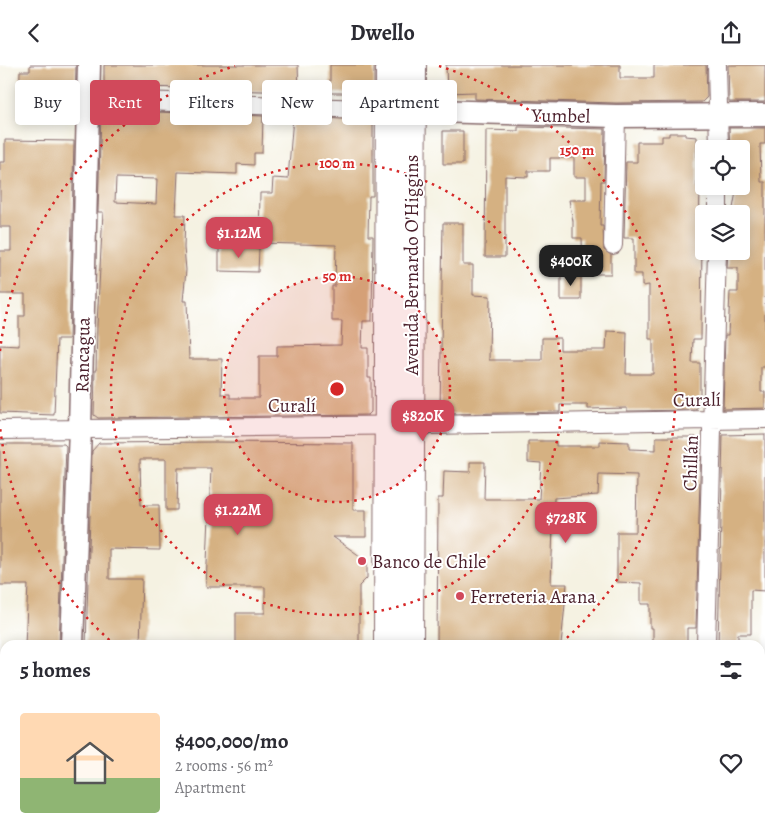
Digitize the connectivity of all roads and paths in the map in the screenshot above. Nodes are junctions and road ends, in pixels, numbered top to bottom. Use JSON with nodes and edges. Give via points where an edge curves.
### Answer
{"nodes":[{"id":1,"x":89,"y":65,"type":"edge"},
{"id":2,"x":390,"y":65,"type":"edge"},
{"id":3,"x":412,"y":65,"type":"edge"},
{"id":4,"x":718,"y":65,"type":"edge"},
{"id":5,"x":394,"y":80,"type":"edge"},
{"id":6,"x":408,"y":80,"type":"edge"},
{"id":7,"x":88,"y":99,"type":"junction"},
{"id":8,"x":342,"y":109,"type":"edge"},
{"id":9,"x":457,"y":112,"type":"edge"},
{"id":10,"x":765,"y":115,"type":"edge"},
{"id":11,"x":616,"y":116,"type":"junction"},
{"id":12,"x":719,"y":116,"type":"junction"},
{"id":13,"x":401,"y":125,"type":"edge"},
{"id":14,"x":719,"y":140,"type":"edge"},
{"id":15,"x":613,"y":245,"type":"dead end"},
{"id":16,"x":717,"y":260,"type":"edge"},
{"id":17,"x":765,"y":419,"type":"edge"},
{"id":18,"x":712,"y":420,"type":"junction"},
{"id":19,"x":399,"y":425,"type":"junction"},
{"id":20,"x":80,"y":428,"type":"junction"},
{"id":21,"x":0,"y":430,"type":"edge"},
{"id":22,"x":72,"y":640,"type":"edge"},
{"id":23,"x":388,"y":640,"type":"edge"},
{"id":24,"x":409,"y":640,"type":"edge"},
{"id":25,"x":706,"y":640,"type":"edge"}],
"edges":[{"from":1,"to":7,"type":"street","name":"Rancagua"},
{"from":2,"to":5,"type":"main road","name":"Avenida Bernardo O'Higgins"},
{"from":3,"to":6,"type":"main road","name":"Avenida Bernardo O'Higgins"},
{"from":4,"to":12,"type":"street"},
{"from":7,"to":8,"type":"street","name":"Yumbel"},
{"from":7,"to":20,"type":"street","name":"Rancagua"},
{"from":9,"to":11,"type":"street","name":"Yumbel"},
{"from":10,"to":12,"type":"street","name":"Yumbel"},
{"from":11,"to":12,"type":"street","name":"Yumbel"},
{"from":11,"to":15,"type":"street"},
{"from":12,"to":14,"type":"street"},
{"from":13,"to":19,"type":"main road","name":"Avenida Bernardo O'Higgins"},
{"from":16,"to":18,"type":"street","name":"Chillán"},
{"from":17,"to":18,"type":"street","name":"Curalí"},
{"from":18,"to":19,"type":"street","name":"Curalí"},
{"from":18,"to":25,"type":"street","name":"Chillán"},
{"from":19,"to":20,"type":"street","name":"Curalí"},
{"from":19,"to":23,"type":"main road","name":"Avenida Bernardo O'Higgins"},
{"from":19,"to":24,"type":"main road","name":"Avenida Bernardo O'Higgins"},
{"from":20,"to":21,"type":"street","name":"Curalí"},
{"from":20,"to":22,"type":"street","name":"Rancagua"}]}
